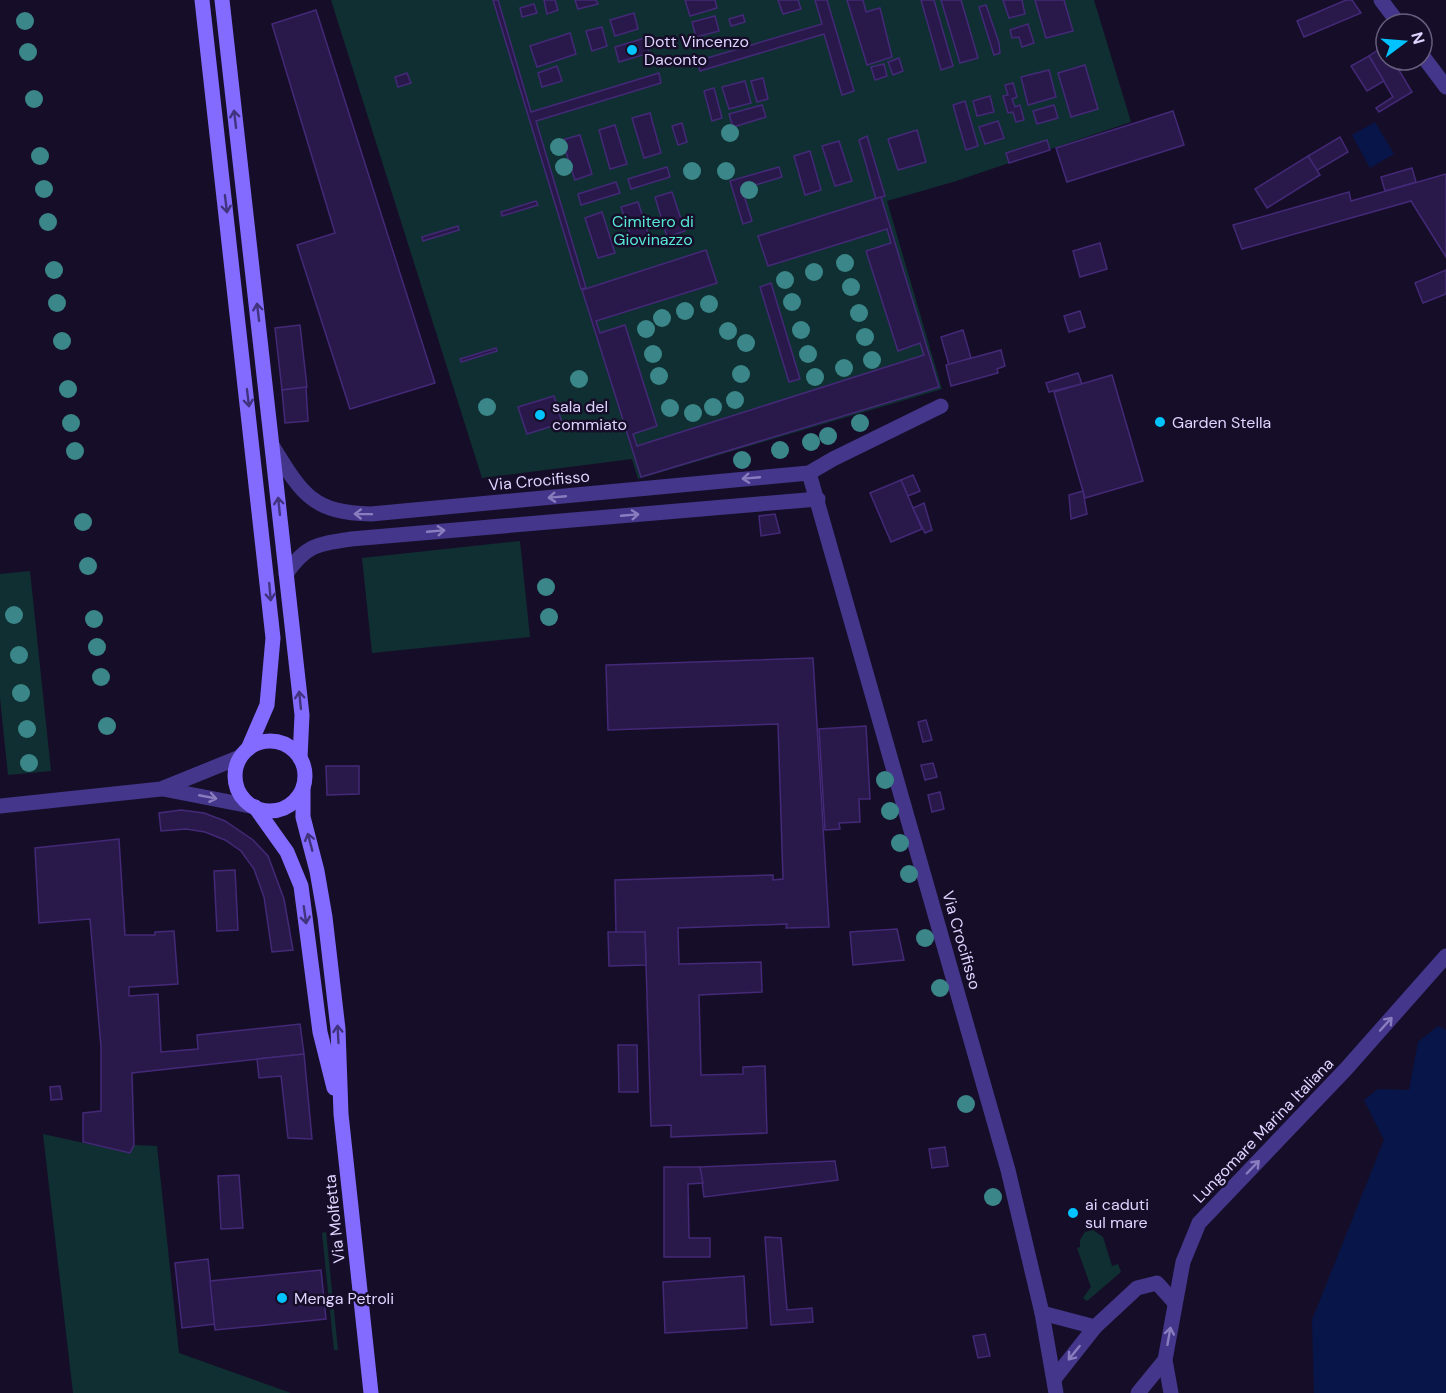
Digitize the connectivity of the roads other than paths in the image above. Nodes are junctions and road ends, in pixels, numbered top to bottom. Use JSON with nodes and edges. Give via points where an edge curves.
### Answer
{"nodes":[{"id":1,"x":202,"y":0,"type":"edge"},
{"id":2,"x":222,"y":0,"type":"edge"},
{"id":3,"x":1434,"y":71,"type":"edge"},
{"id":4,"x":1446,"y":87,"type":"edge"},
{"id":5,"x":941,"y":406,"type":"dead end"},
{"id":6,"x":273,"y":447,"type":"junction"},
{"id":7,"x":809,"y":473,"type":"junction"},
{"id":8,"x":818,"y":500,"type":"junction"},
{"id":9,"x":286,"y":574,"type":"junction"},
{"id":10,"x":244,"y":753,"type":"junction"},
{"id":11,"x":300,"y":758,"type":"junction"},
{"id":12,"x":303,"y":788,"type":"junction"},
{"id":13,"x":160,"y":789,"type":"junction"},
{"id":14,"x":0,"y":806,"type":"edge"},
{"id":15,"x":255,"y":807,"type":"junction"},
{"id":16,"x":1446,"y":956,"type":"edge"},
{"id":17,"x":340,"y":1114,"type":"junction"},
{"id":18,"x":1175,"y":1303,"type":"junction"},
{"id":19,"x":1042,"y":1313,"type":"junction"},
{"id":20,"x":1095,"y":1327,"type":"junction"},
{"id":21,"x":1165,"y":1360,"type":"junction"},
{"id":22,"x":1055,"y":1386,"type":"edge"},
{"id":23,"x":371,"y":1393,"type":"edge"},
{"id":24,"x":1138,"y":1393,"type":"edge"},
{"id":25,"x":1172,"y":1393,"type":"edge"}],
"edges":[{"from":1,"to":10,"type":"main road","one_way":true,"via":[[273,638],[267,705]]},
{"from":6,"to":2,"type":"main road","one_way":true},
{"from":3,"to":4,"type":"street"},
{"from":5,"to":7,"type":"street"},
{"from":7,"to":6,"type":"street","name":"Via Crocifisso","one_way":true,"via":[[349,514],[327,509],[307,496]]},
{"from":9,"to":6,"type":"main road","one_way":true},
{"from":7,"to":8,"type":"street","name":"Via Crocifisso"},
{"from":9,"to":8,"type":"street","one_way":true,"via":[[299,555],[316,544]]},
{"from":8,"to":19,"type":"street","name":"Via Crocifisso","via":[[1008,1170]]},
{"from":11,"to":9,"type":"main road","one_way":true,"via":[[302,715]]},
{"from":10,"to":11,"type":"main road","via":[[259,743],[282,743]]},
{"from":10,"to":13,"type":"street"},
{"from":10,"to":15,"type":"main road","via":[[236,768],[239,791]]},
{"from":11,"to":12,"type":"main road","via":[[305,773]]},
{"from":12,"to":15,"type":"main road","via":[[287,806],[275,810]]},
{"from":17,"to":12,"type":"main road","one_way":true,"via":[[338,1029],[325,917],[303,817]]},
{"from":13,"to":14,"type":"street"},
{"from":13,"to":15,"type":"street","one_way":true},
{"from":15,"to":17,"type":"main road","one_way":true,"via":[[287,852],[301,886],[320,1032]]},
{"from":18,"to":16,"type":"street","name":"Lungomare Marina Italiana","one_way":true,"via":[[1183,1262],[1199,1223],[1346,1069]]},
{"from":17,"to":23,"type":"main road","name":"Via Molfetta"},
{"from":18,"to":20,"type":"street","via":[[1157,1283],[1137,1288]]},
{"from":21,"to":18,"type":"street","name":"Lungomare Marina Italiana","one_way":true},
{"from":19,"to":20,"type":"street"},
{"from":19,"to":22,"type":"street","name":"Via Crocifisso"},
{"from":20,"to":22,"type":"street","one_way":true},
{"from":21,"to":24,"type":"street"},
{"from":21,"to":25,"type":"street","name":"Lungomare Marina Italiana"}]}
